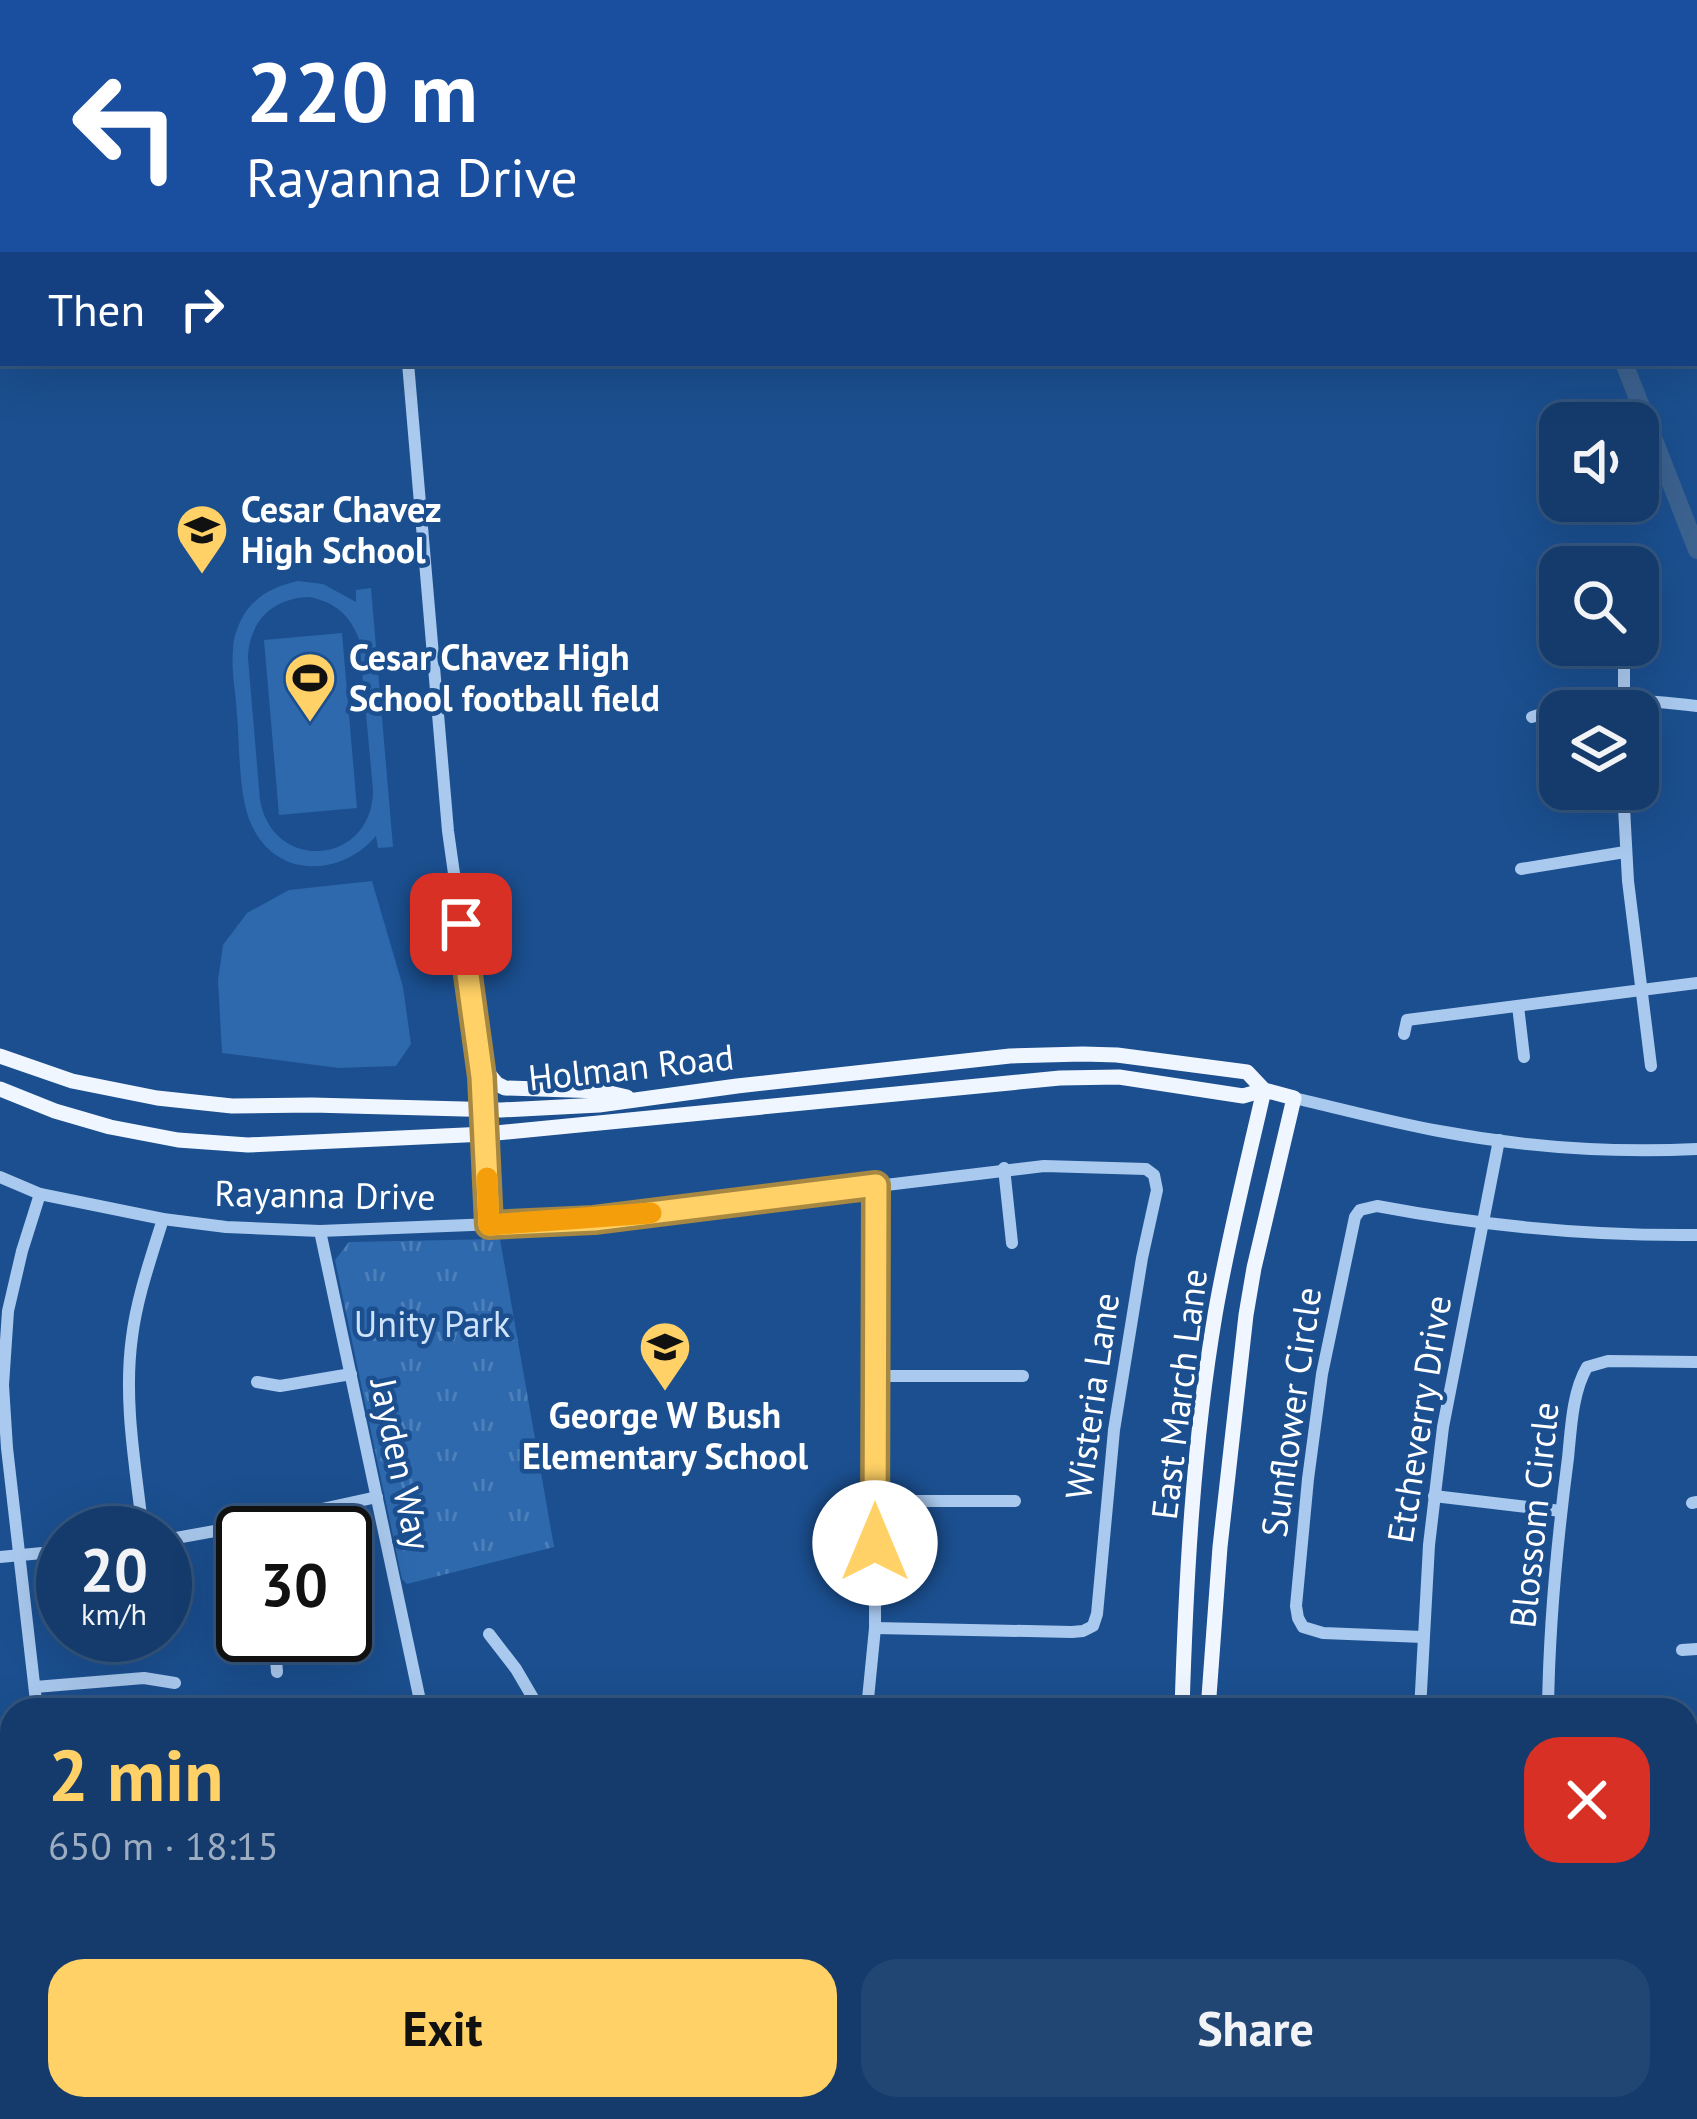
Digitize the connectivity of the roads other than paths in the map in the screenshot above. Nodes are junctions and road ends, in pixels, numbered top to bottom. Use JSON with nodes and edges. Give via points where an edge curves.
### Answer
{"nodes":[{"id":1,"x":408,"y":366,"type":"edge"},
{"id":2,"x":1659,"y":705,"type":"edge"},
{"id":3,"x":1697,"y":706,"type":"edge"},
{"id":4,"x":1539,"y":715,"type":"edge"},
{"id":5,"x":1532,"y":717,"type":"dead end"},
{"id":6,"x":1624,"y":810,"type":"edge"},
{"id":7,"x":1625,"y":851,"type":"junction"},
{"id":8,"x":1520,"y":869,"type":"dead end"},
{"id":9,"x":1697,"y":983,"type":"edge"},
{"id":10,"x":1642,"y":990,"type":"junction"},
{"id":11,"x":1518,"y":1006,"type":"junction"},
{"id":12,"x":1404,"y":1034,"type":"dead end"},
{"id":13,"x":0,"y":1056,"type":"edge"},
{"id":14,"x":1524,"y":1057,"type":"dead end"},
{"id":15,"x":481,"y":1065,"type":"junction"},
{"id":16,"x":1651,"y":1066,"type":"dead end"},
{"id":17,"x":0,"y":1089,"type":"edge"},
{"id":18,"x":1264,"y":1090,"type":"junction"},
{"id":19,"x":1294,"y":1098,"type":"junction"},
{"id":20,"x":642,"y":1100,"type":"junction"},
{"id":21,"x":484,"y":1110,"type":"junction"},
{"id":22,"x":486,"y":1134,"type":"junction"},
{"id":23,"x":1498,"y":1140,"type":"junction"},
{"id":24,"x":1697,"y":1149,"type":"edge"},
{"id":25,"x":1004,"y":1168,"type":"junction"},
{"id":26,"x":1154,"y":1174,"type":"joint"},
{"id":27,"x":0,"y":1177,"type":"edge"},
{"id":28,"x":876,"y":1185,"type":"junction"},
{"id":29,"x":40,"y":1194,"type":"junction"},
{"id":30,"x":163,"y":1220,"type":"junction"},
{"id":31,"x":1482,"y":1224,"type":"junction"},
{"id":32,"x":489,"y":1225,"type":"junction"},
{"id":33,"x":320,"y":1231,"type":"junction"},
{"id":34,"x":1697,"y":1234,"type":"edge"},
{"id":35,"x":1012,"y":1243,"type":"dead end"},
{"id":36,"x":1697,"y":1362,"type":"edge"},
{"id":37,"x":351,"y":1374,"type":"junction"},
{"id":38,"x":875,"y":1376,"type":"junction"},
{"id":39,"x":1023,"y":1376,"type":"dead end"},
{"id":40,"x":257,"y":1382,"type":"dead end"},
{"id":41,"x":1434,"y":1496,"type":"junction"},
{"id":42,"x":377,"y":1497,"type":"junction"},
{"id":43,"x":875,"y":1501,"type":"junction"},
{"id":44,"x":1016,"y":1501,"type":"dead end"},
{"id":45,"x":140,"y":1506,"type":"edge"},
{"id":46,"x":342,"y":1506,"type":"edge"},
{"id":47,"x":1561,"y":1511,"type":"junction"},
{"id":48,"x":36,"y":1554,"type":"edge"},
{"id":49,"x":21,"y":1556,"type":"junction"},
{"id":50,"x":0,"y":1557,"type":"edge"},
{"id":51,"x":875,"y":1628,"type":"junction"},
{"id":52,"x":489,"y":1634,"type":"dead end"},
{"id":53,"x":1423,"y":1637,"type":"junction"},
{"id":54,"x":276,"y":1662,"type":"edge"},
{"id":55,"x":277,"y":1672,"type":"dead end"},
{"id":56,"x":175,"y":1682,"type":"dead end"},
{"id":57,"x":35,"y":1687,"type":"junction"},
{"id":58,"x":36,"y":1698,"type":"edge"},
{"id":59,"x":419,"y":1698,"type":"edge"},
{"id":60,"x":533,"y":1698,"type":"edge"},
{"id":61,"x":868,"y":1698,"type":"edge"},
{"id":62,"x":1182,"y":1698,"type":"edge"},
{"id":63,"x":1209,"y":1698,"type":"edge"},
{"id":64,"x":1420,"y":1698,"type":"edge"},
{"id":65,"x":1548,"y":1698,"type":"edge"}],
"edges":[{"from":1,"to":15,"type":"street","via":[[442,776]]},
{"from":2,"to":3,"type":"street"},
{"from":4,"to":5,"type":"street"},
{"from":6,"to":7,"type":"street"},
{"from":7,"to":8,"type":"street"},
{"from":7,"to":10,"type":"street"},
{"from":9,"to":10,"type":"street"},
{"from":10,"to":11,"type":"street"},
{"from":10,"to":16,"type":"street"},
{"from":11,"to":12,"type":"street","via":[[1407,1020]]},
{"from":11,"to":14,"type":"street"},
{"from":13,"to":21,"type":"main road","name":"Holman Road","via":[[72,1081],[194,1102]]},
{"from":15,"to":20,"type":"main road","via":[[505,1088]]},
{"from":15,"to":21,"type":"street"},
{"from":17,"to":22,"type":"main road","name":"Holman Road","via":[[110,1127],[178,1140],[248,1145]]},
{"from":18,"to":19,"type":"main road","name":"Holman Road"},
{"from":18,"to":20,"type":"main road","name":"Holman Road","via":[[1247,1072],[1083,1054]]},
{"from":18,"to":22,"type":"main road","name":"Holman Road","via":[[1244,1096],[1060,1078]]},
{"from":18,"to":62,"type":"main road","name":"East March Lane","via":[[1202,1406]]},
{"from":19,"to":23,"type":"street","name":"Holman Road"},
{"from":19,"to":63,"type":"main road","name":"East March Lane","via":[[1246,1316]]},
{"from":20,"to":21,"type":"main road","name":"Holman Road"},
{"from":21,"to":22,"type":"street"},
{"from":22,"to":32,"type":"street"},
{"from":23,"to":24,"type":"street","name":"Holman Road"},
{"from":23,"to":31,"type":"street","name":"Etcheverry Drive"},
{"from":25,"to":26,"type":"street","name":"Rayanna Drive","via":[[1082,1165]]},
{"from":25,"to":28,"type":"street","name":"Rayanna Drive"},
{"from":25,"to":35,"type":"street"},
{"from":26,"to":51,"type":"street","name":"Wisteria Lane","via":[[1093,1626]]},
{"from":27,"to":29,"type":"street","name":"Rayanna Drive"},
{"from":28,"to":32,"type":"street","name":"Rayanna Drive"},
{"from":28,"to":38,"type":"street"},
{"from":29,"to":30,"type":"street","name":"Rayanna Drive"},
{"from":29,"to":49,"type":"street","via":[[4,1345]]},
{"from":30,"to":33,"type":"street","name":"Rayanna Drive"},
{"from":30,"to":45,"type":"street","via":[[136,1309],[129,1368]]},
{"from":31,"to":34,"type":"street"},
{"from":31,"to":41,"type":"street","name":"Etcheverry Drive"},
{"from":31,"to":53,"type":"street","name":"Sunflower Circle","via":[[1360,1210],[1322,1374],[1298,1618],[1323,1633]]},
{"from":32,"to":33,"type":"street","name":"Rayanna Drive"},
{"from":33,"to":37,"type":"street","name":"Jayden Way"},
{"from":36,"to":47,"type":"street","name":"Blossom Circle","via":[[1587,1367]]},
{"from":37,"to":40,"type":"street"},
{"from":37,"to":42,"type":"street","name":"Jayden Way"},
{"from":38,"to":39,"type":"street"},
{"from":38,"to":43,"type":"street"},
{"from":41,"to":47,"type":"street"},
{"from":41,"to":53,"type":"street","name":"Etcheverry Drive"},
{"from":42,"to":46,"type":"street"},
{"from":42,"to":59,"type":"street","name":"Jayden Way"},
{"from":43,"to":44,"type":"street"},
{"from":43,"to":51,"type":"street"},
{"from":47,"to":65,"type":"street","name":"Blossom Circle"},
{"from":48,"to":49,"type":"street"},
{"from":49,"to":50,"type":"street"},
{"from":49,"to":57,"type":"street"},
{"from":51,"to":61,"type":"street"},
{"from":52,"to":60,"type":"street"},
{"from":53,"to":64,"type":"street","name":"Etcheverry Drive"},
{"from":54,"to":55,"type":"street"},
{"from":56,"to":57,"type":"street"},
{"from":57,"to":58,"type":"street"}]}
